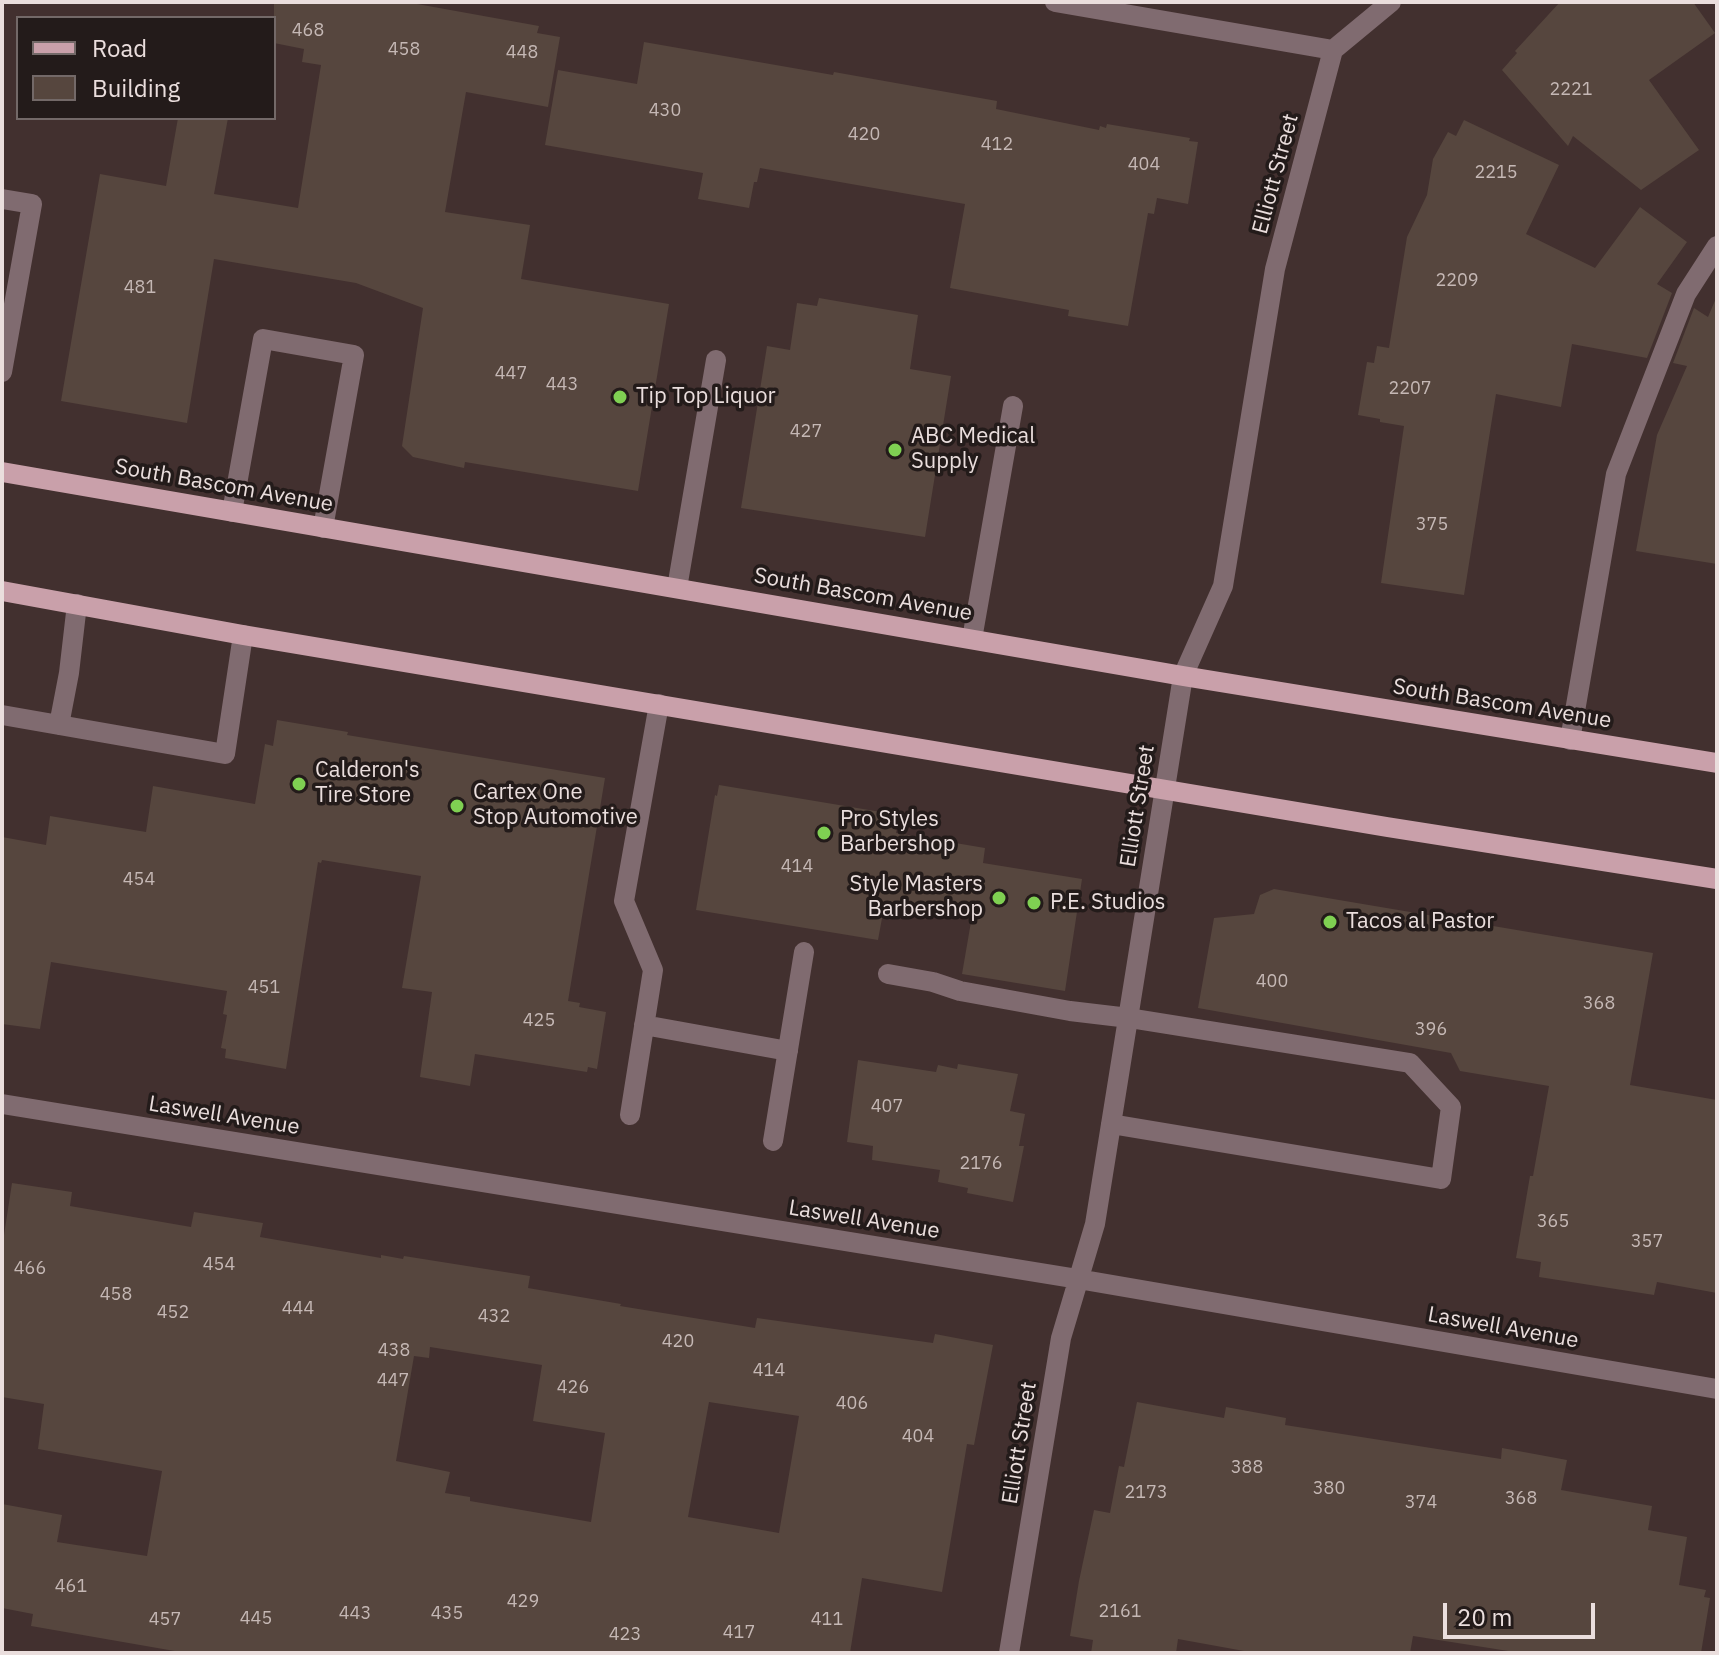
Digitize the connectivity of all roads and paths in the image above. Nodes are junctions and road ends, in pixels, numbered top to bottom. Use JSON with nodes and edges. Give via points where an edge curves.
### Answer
{"nodes":[{"id":1,"x":1055,"y":2,"type":"edge"},
{"id":2,"x":1391,"y":2,"type":"edge"},
{"id":3,"x":1333,"y":50,"type":"junction"},
{"id":4,"x":2,"y":199,"type":"edge"},
{"id":5,"x":1717,"y":247,"type":"edge"},
{"id":6,"x":716,"y":360,"type":"dead end"},
{"id":7,"x":2,"y":372,"type":"edge"},
{"id":8,"x":1013,"y":406,"type":"dead end"},
{"id":9,"x":2,"y":472,"type":"edge"},
{"id":10,"x":232,"y":512,"type":"junction"},
{"id":11,"x":323,"y":528,"type":"junction"},
{"id":12,"x":677,"y":588,"type":"junction"},
{"id":13,"x":2,"y":591,"type":"edge"},
{"id":14,"x":77,"y":604,"type":"junction"},
{"id":15,"x":243,"y":635,"type":"junction"},
{"id":16,"x":972,"y":639,"type":"junction"},
{"id":17,"x":1183,"y":676,"type":"junction"},
{"id":18,"x":659,"y":704,"type":"junction"},
{"id":19,"x":2,"y":715,"type":"edge"},
{"id":20,"x":59,"y":725,"type":"junction"},
{"id":21,"x":1570,"y":740,"type":"junction"},
{"id":22,"x":1717,"y":763,"type":"edge"},
{"id":23,"x":1165,"y":790,"type":"junction"},
{"id":24,"x":1717,"y":879,"type":"edge"},
{"id":25,"x":804,"y":952,"type":"dead end"},
{"id":26,"x":888,"y":974,"type":"dead end"},
{"id":27,"x":1129,"y":1018,"type":"junction"},
{"id":28,"x":644,"y":1025,"type":"junction"},
{"id":29,"x":788,"y":1051,"type":"junction"},
{"id":30,"x":2,"y":1104,"type":"edge"},
{"id":31,"x":630,"y":1115,"type":"dead end"},
{"id":32,"x":1111,"y":1124,"type":"junction"},
{"id":33,"x":773,"y":1141,"type":"dead end"},
{"id":34,"x":1078,"y":1279,"type":"junction"},
{"id":35,"x":1717,"y":1389,"type":"edge"},
{"id":36,"x":1009,"y":1653,"type":"edge"}],
"edges":[{"from":1,"to":3,"type":"street"},
{"from":2,"to":3,"type":"street"},
{"from":3,"to":17,"type":"street","name":"Elliott Street","via":[[1275,269],[1223,586]]},
{"from":4,"to":7,"type":"street","via":[[32,204]]},
{"from":5,"to":21,"type":"street","via":[[1686,294],[1616,474]]},
{"from":6,"to":12,"type":"street"},
{"from":8,"to":16,"type":"street"},
{"from":9,"to":10,"type":"main road","name":"South Bascom Avenue"},
{"from":10,"to":11,"type":"main road","name":"South Bascom Avenue"},
{"from":10,"to":11,"type":"street","via":[[263,339],[354,355]]},
{"from":11,"to":12,"type":"main road","name":"South Bascom Avenue"},
{"from":12,"to":16,"type":"main road","name":"South Bascom Avenue"},
{"from":13,"to":14,"type":"main road"},
{"from":14,"to":15,"type":"main road"},
{"from":14,"to":20,"type":"street"},
{"from":15,"to":18,"type":"main road"},
{"from":15,"to":20,"type":"street","via":[[225,754]]},
{"from":16,"to":17,"type":"main road","name":"South Bascom Avenue"},
{"from":17,"to":21,"type":"main road","name":"South Bascom Avenue"},
{"from":17,"to":23,"type":"street","name":"Elliott Street"},
{"from":18,"to":23,"type":"main road"},
{"from":18,"to":28,"type":"street","via":[[624,901],[653,970]]},
{"from":19,"to":20,"type":"street"},
{"from":21,"to":22,"type":"main road","name":"South Bascom Avenue"},
{"from":23,"to":24,"type":"main road"},
{"from":23,"to":27,"type":"street","name":"Elliott Street"},
{"from":25,"to":29,"type":"street"},
{"from":26,"to":27,"type":"street"},
{"from":27,"to":32,"type":"street","name":"Elliott Street"},
{"from":27,"to":32,"type":"street","via":[[1410,1063],[1451,1107],[1441,1179]]},
{"from":28,"to":29,"type":"street"},
{"from":28,"to":31,"type":"street"},
{"from":29,"to":33,"type":"street"},
{"from":30,"to":34,"type":"street","name":"Laswell Avenue"},
{"from":32,"to":34,"type":"street","name":"Elliott Street","via":[[1095,1224]]},
{"from":34,"to":35,"type":"street","name":"Laswell Avenue"},
{"from":34,"to":36,"type":"street","name":"Elliott Street","via":[[1061,1338]]}]}
